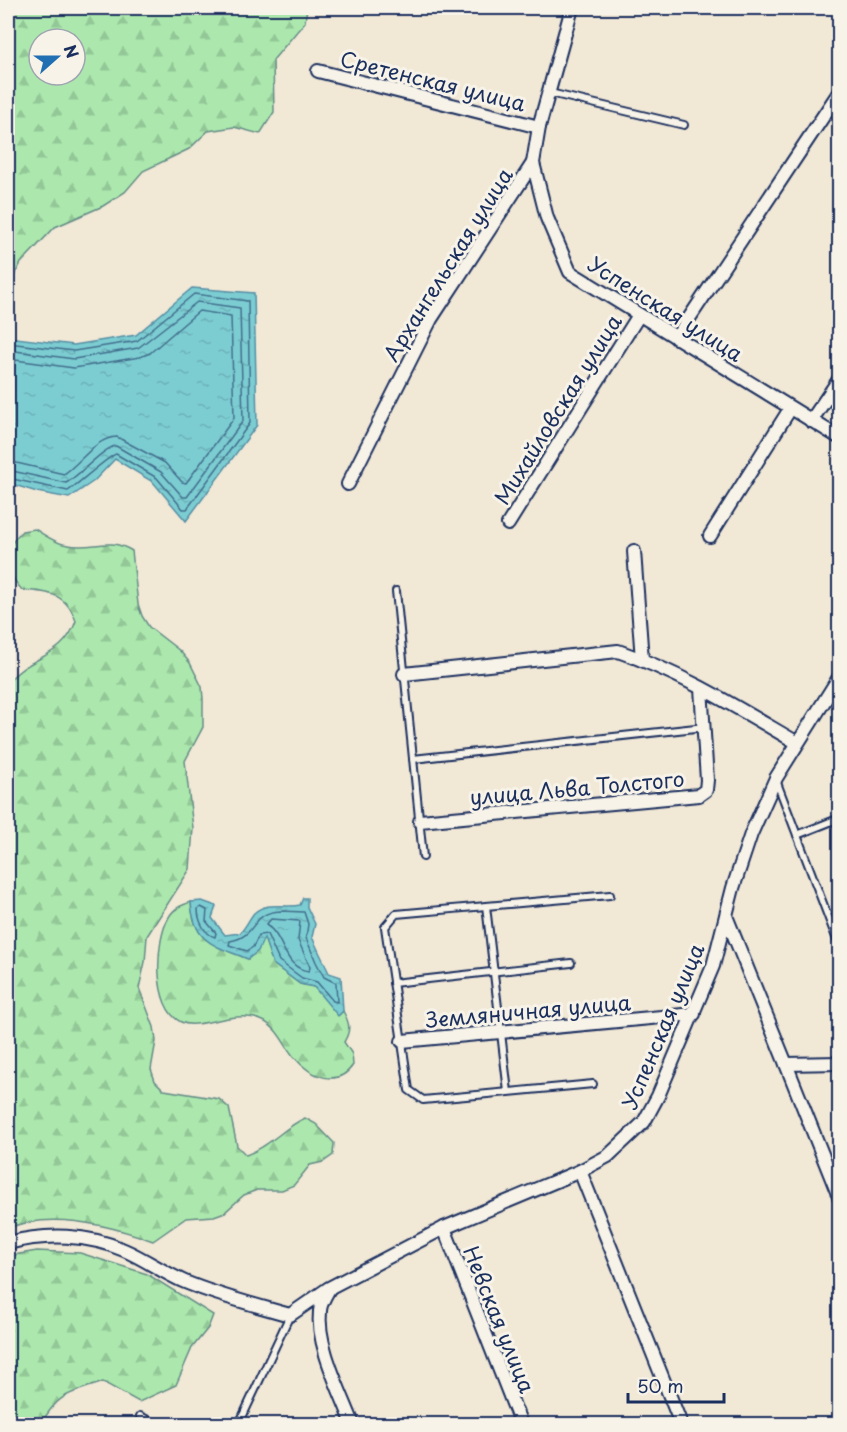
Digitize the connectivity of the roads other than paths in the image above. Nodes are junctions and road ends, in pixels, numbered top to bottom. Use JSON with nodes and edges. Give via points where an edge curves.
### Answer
{"nodes":[{"id":1,"x":572,"y":8,"type":"edge"},
{"id":2,"x":318,"y":70,"type":"dead end"},
{"id":3,"x":840,"y":91,"type":"edge"},
{"id":4,"x":550,"y":93,"type":"junction"},
{"id":5,"x":684,"y":125,"type":"dead end"},
{"id":6,"x":539,"y":127,"type":"junction"},
{"id":7,"x":533,"y":163,"type":"junction"},
{"id":8,"x":639,"y":315,"type":"junction"},
{"id":9,"x":676,"y":338,"type":"junction"},
{"id":10,"x":840,"y":378,"type":"edge"},
{"id":11,"x":790,"y":409,"type":"junction"},
{"id":12,"x":811,"y":421,"type":"junction"},
{"id":13,"x":840,"y":438,"type":"edge"},
{"id":14,"x":348,"y":484,"type":"dead end"},
{"id":15,"x":508,"y":524,"type":"dead end"},
{"id":16,"x":710,"y":536,"type":"dead end"},
{"id":17,"x":634,"y":551,"type":"dead end"},
{"id":18,"x":396,"y":591,"type":"dead end"},
{"id":19,"x":642,"y":660,"type":"junction"},
{"id":20,"x":404,"y":674,"type":"junction"},
{"id":21,"x":840,"y":676,"type":"edge"},
{"id":22,"x":701,"y":688,"type":"junction"},
{"id":23,"x":705,"y":727,"type":"junction"},
{"id":24,"x":796,"y":742,"type":"junction"},
{"id":25,"x":413,"y":759,"type":"junction"},
{"id":26,"x":776,"y":778,"type":"junction"},
{"id":27,"x":840,"y":818,"type":"edge"},
{"id":28,"x":420,"y":821,"type":"junction"},
{"id":29,"x":797,"y":835,"type":"junction"},
{"id":30,"x":423,"y":857,"type":"dead end"},
{"id":31,"x":610,"y":895,"type":"dead end"},
{"id":32,"x":486,"y":906,"type":"junction"},
{"id":33,"x":726,"y":916,"type":"junction"},
{"id":34,"x":840,"y":948,"type":"edge"},
{"id":35,"x":571,"y":963,"type":"dead end"},
{"id":36,"x":494,"y":972,"type":"junction"},
{"id":37,"x":393,"y":982,"type":"junction"},
{"id":38,"x":694,"y":1014,"type":"junction"},
{"id":39,"x":501,"y":1032,"type":"junction"},
{"id":40,"x":402,"y":1041,"type":"junction"},
{"id":41,"x":840,"y":1063,"type":"edge"},
{"id":42,"x":786,"y":1064,"type":"junction"},
{"id":43,"x":593,"y":1084,"type":"dead end"},
{"id":44,"x":508,"y":1092,"type":"junction"},
{"id":45,"x":580,"y":1171,"type":"junction"},
{"id":46,"x":840,"y":1199,"type":"edge"},
{"id":47,"x":444,"y":1228,"type":"junction"},
{"id":48,"x":8,"y":1243,"type":"edge"},
{"id":49,"x":329,"y":1288,"type":"junction"},
{"id":50,"x":290,"y":1316,"type":"junction"},
{"id":51,"x":140,"y":1416,"type":"dead end"},
{"id":52,"x":156,"y":1425,"type":"edge"},
{"id":53,"x":239,"y":1425,"type":"edge"},
{"id":54,"x":352,"y":1425,"type":"edge"},
{"id":55,"x":521,"y":1425,"type":"edge"},
{"id":56,"x":681,"y":1425,"type":"edge"}],
"edges":[{"from":1,"to":4,"type":"street","name":"Успенская улица"},
{"from":2,"to":6,"type":"street","name":"Сретенская улица"},
{"from":3,"to":9,"type":"street"},
{"from":4,"to":5,"type":"lane","name":"Сретенская улица"},
{"from":4,"to":6,"type":"street","name":"Успенская улица"},
{"from":6,"to":7,"type":"street","name":"Успенская улица"},
{"from":7,"to":8,"type":"street","name":"Успенская улица","via":[[547,218],[570,272]]},
{"from":7,"to":14,"type":"street","name":"Архангельская улица","via":[[431,319]]},
{"from":8,"to":9,"type":"street","name":"Успенская улица"},
{"from":8,"to":15,"type":"street","name":"Михайловская улица"},
{"from":9,"to":11,"type":"street","name":"Успенская улица"},
{"from":10,"to":12,"type":"street"},
{"from":11,"to":12,"type":"street","name":"Успенская улица"},
{"from":11,"to":16,"type":"street"},
{"from":12,"to":13,"type":"street","name":"Успенская улица"},
{"from":17,"to":19,"type":"street"},
{"from":18,"to":20,"type":"lane"},
{"from":19,"to":20,"type":"street","via":[[618,651]]},
{"from":19,"to":22,"type":"street"},
{"from":20,"to":25,"type":"lane"},
{"from":21,"to":24,"type":"street","name":"Успенская улица"},
{"from":22,"to":23,"type":"street","name":"улица Льва Толстого"},
{"from":22,"to":24,"type":"street"},
{"from":23,"to":25,"type":"lane"},
{"from":23,"to":28,"type":"street","name":"улица Льва Толстого","via":[[707,780],[706,790],[699,795]]},
{"from":24,"to":26,"type":"street","name":"Успенская улица"},
{"from":25,"to":28,"type":"lane"},
{"from":26,"to":29,"type":"lane"},
{"from":26,"to":33,"type":"street","name":"Успенская улица","via":[[751,834]]},
{"from":27,"to":29,"type":"lane"},
{"from":28,"to":30,"type":"lane"},
{"from":29,"to":34,"type":"lane"},
{"from":31,"to":32,"type":"lane"},
{"from":32,"to":36,"type":"lane"},
{"from":32,"to":37,"type":"lane","via":[[396,914],[385,927]]},
{"from":33,"to":38,"type":"street","name":"Успенская улица","via":[[713,966]]},
{"from":33,"to":42,"type":"street"},
{"from":35,"to":36,"type":"lane"},
{"from":36,"to":37,"type":"lane"},
{"from":36,"to":39,"type":"lane"},
{"from":37,"to":40,"type":"lane"},
{"from":38,"to":39,"type":"street","name":"Земляничная улица"},
{"from":38,"to":45,"type":"street","name":"Успенская улица","via":[[644,1122],[608,1156]]},
{"from":39,"to":40,"type":"street","name":"Земляничная улица"},
{"from":39,"to":44,"type":"lane"},
{"from":40,"to":44,"type":"lane","via":[[409,1090],[423,1100]]},
{"from":41,"to":42,"type":"street"},
{"from":42,"to":46,"type":"street"},
{"from":43,"to":44,"type":"lane"},
{"from":45,"to":47,"type":"street","name":"Успенская улица"},
{"from":45,"to":56,"type":"street"},
{"from":47,"to":49,"type":"street","name":"Успенская улица"},
{"from":47,"to":55,"type":"street","name":"Невская улица"},
{"from":48,"to":50,"type":"street","via":[[70,1236],[95,1241],[122,1249],[184,1281]]},
{"from":49,"to":50,"type":"street","name":"Успенская улица"},
{"from":49,"to":54,"type":"street","via":[[320,1308],[320,1327]]},
{"from":50,"to":53,"type":"lane"},
{"from":51,"to":52,"type":"lane"}]}
